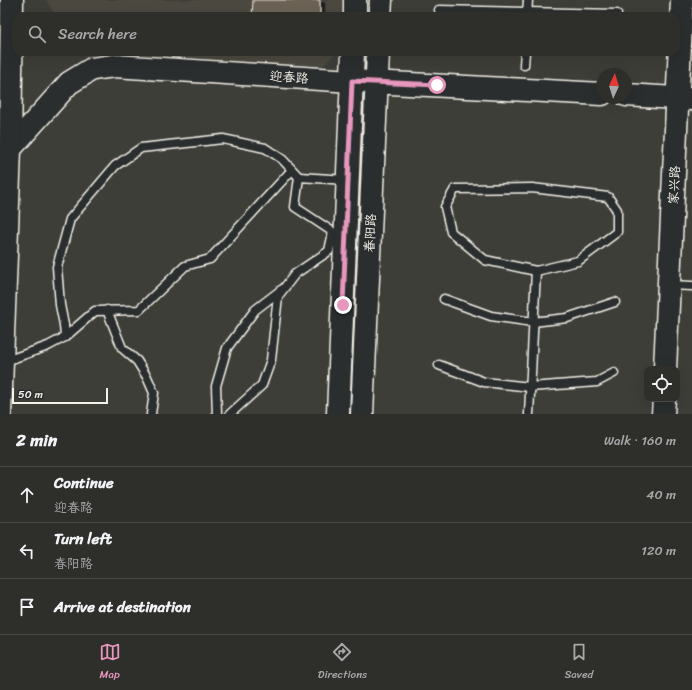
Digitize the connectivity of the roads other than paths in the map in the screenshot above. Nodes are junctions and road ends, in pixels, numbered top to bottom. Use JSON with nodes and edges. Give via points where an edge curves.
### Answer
{"nodes":[{"id":1,"x":12,"y":0,"type":"edge"},
{"id":2,"x":355,"y":0,"type":"edge"},
{"id":3,"x":380,"y":0,"type":"edge"},
{"id":4,"x":528,"y":0,"type":"edge"},
{"id":5,"x":682,"y":0,"type":"edge"},
{"id":6,"x":439,"y":10,"type":"dead end"},
{"id":7,"x":355,"y":12,"type":"edge"},
{"id":8,"x":380,"y":12,"type":"edge"},
{"id":9,"x":483,"y":12,"type":"edge"},
{"id":10,"x":527,"y":12,"type":"edge"},
{"id":11,"x":353,"y":56,"type":"edge"},
{"id":12,"x":378,"y":56,"type":"edge"},
{"id":13,"x":525,"y":56,"type":"edge"},
{"id":14,"x":524,"y":65,"type":"dead end"},
{"id":15,"x":352,"y":81,"type":"junction"},
{"id":16,"x":377,"y":82,"type":"junction"},
{"id":17,"x":596,"y":94,"type":"edge"},
{"id":18,"x":632,"y":95,"type":"edge"},
{"id":19,"x":685,"y":98,"type":"edge"},
{"id":20,"x":10,"y":149,"type":"junction"},
{"id":21,"x":292,"y":170,"type":"junction"},
{"id":22,"x":299,"y":177,"type":"junction"},
{"id":23,"x":348,"y":180,"type":"junction"},
{"id":24,"x":536,"y":271,"type":"junction"},
{"id":25,"x":669,"y":285,"type":"junction"},
{"id":26,"x":692,"y":286,"type":"edge"},
{"id":27,"x":284,"y":288,"type":"junction"},
{"id":28,"x":444,"y":299,"type":"dead end"},
{"id":29,"x":615,"y":302,"type":"dead end"},
{"id":30,"x":107,"y":310,"type":"junction"},
{"id":31,"x":533,"y":322,"type":"junction"},
{"id":32,"x":65,"y":337,"type":"junction"},
{"id":33,"x":3,"y":362,"type":"junction"},
{"id":34,"x":439,"y":365,"type":"dead end"},
{"id":35,"x":665,"y":366,"type":"edge"},
{"id":36,"x":614,"y":373,"type":"dead end"},
{"id":37,"x":530,"y":387,"type":"junction"},
{"id":38,"x":664,"y":402,"type":"edge"},
{"id":39,"x":0,"y":414,"type":"edge"},
{"id":40,"x":151,"y":414,"type":"edge"},
{"id":41,"x":216,"y":414,"type":"edge"},
{"id":42,"x":230,"y":414,"type":"edge"},
{"id":43,"x":338,"y":414,"type":"edge"},
{"id":44,"x":362,"y":414,"type":"edge"},
{"id":45,"x":528,"y":414,"type":"edge"},
{"id":46,"x":663,"y":414,"type":"edge"}],
"edges":[{"from":1,"to":20,"type":"street"},
{"from":2,"to":7,"type":"street"},
{"from":3,"to":8,"type":"street"},
{"from":4,"to":10,"type":"lane"},
{"from":5,"to":19,"type":"street","name":"家兴路"},
{"from":6,"to":9,"type":"lane"},
{"from":11,"to":15,"type":"street","name":"春阳路"},
{"from":12,"to":16,"type":"street","name":"春阳路"},
{"from":13,"to":14,"type":"lane"},
{"from":15,"to":16,"type":"street","name":"迎春路"},
{"from":15,"to":20,"type":"street","name":"迎春路","via":[[114,66],[92,69],[69,83]]},
{"from":15,"to":23,"type":"street","name":"春阳路"},
{"from":16,"to":17,"type":"street","name":"迎春路"},
{"from":16,"to":44,"type":"street","name":"春阳路"},
{"from":18,"to":19,"type":"street"},
{"from":19,"to":25,"type":"street","name":"家兴路"},
{"from":20,"to":33,"type":"street"},
{"from":21,"to":22,"type":"lane"},
{"from":21,"to":30,"type":"lane","via":[[210,259],[185,266],[139,310]]},
{"from":21,"to":32,"type":"lane","via":[[282,159],[265,148],[223,139],[141,148],[115,166],[70,219],[62,245],[57,267]]},
{"from":22,"to":23,"type":"lane"},
{"from":22,"to":27,"type":"lane","via":[[295,207],[333,232],[329,251],[295,274]]},
{"from":23,"to":43,"type":"street","name":"春阳路"},
{"from":24,"to":24,"type":"lane","via":[[578,261],[617,232],[617,210],[608,197],[532,188],[455,189],[445,207],[451,232],[485,260]]},
{"from":24,"to":31,"type":"lane"},
{"from":25,"to":26,"type":"lane"},
{"from":25,"to":35,"type":"street","name":"家兴路"},
{"from":27,"to":41,"type":"lane","via":[[255,310],[227,348],[216,386]]},
{"from":27,"to":42,"type":"lane","via":[[278,296],[271,360],[262,385]]},
{"from":28,"to":31,"type":"lane","via":[[491,316]]},
{"from":29,"to":31,"type":"lane","via":[[567,318]]},
{"from":30,"to":32,"type":"lane","via":[[94,311]]},
{"from":30,"to":40,"type":"lane","via":[[122,348],[137,360],[154,393]]},
{"from":31,"to":37,"type":"lane"},
{"from":32,"to":33,"type":"lane"},
{"from":33,"to":39,"type":"street"},
{"from":34,"to":37,"type":"lane","via":[[484,382]]},
{"from":36,"to":37,"type":"lane","via":[[597,382]]},
{"from":37,"to":45,"type":"lane"},
{"from":38,"to":46,"type":"street"}]}
